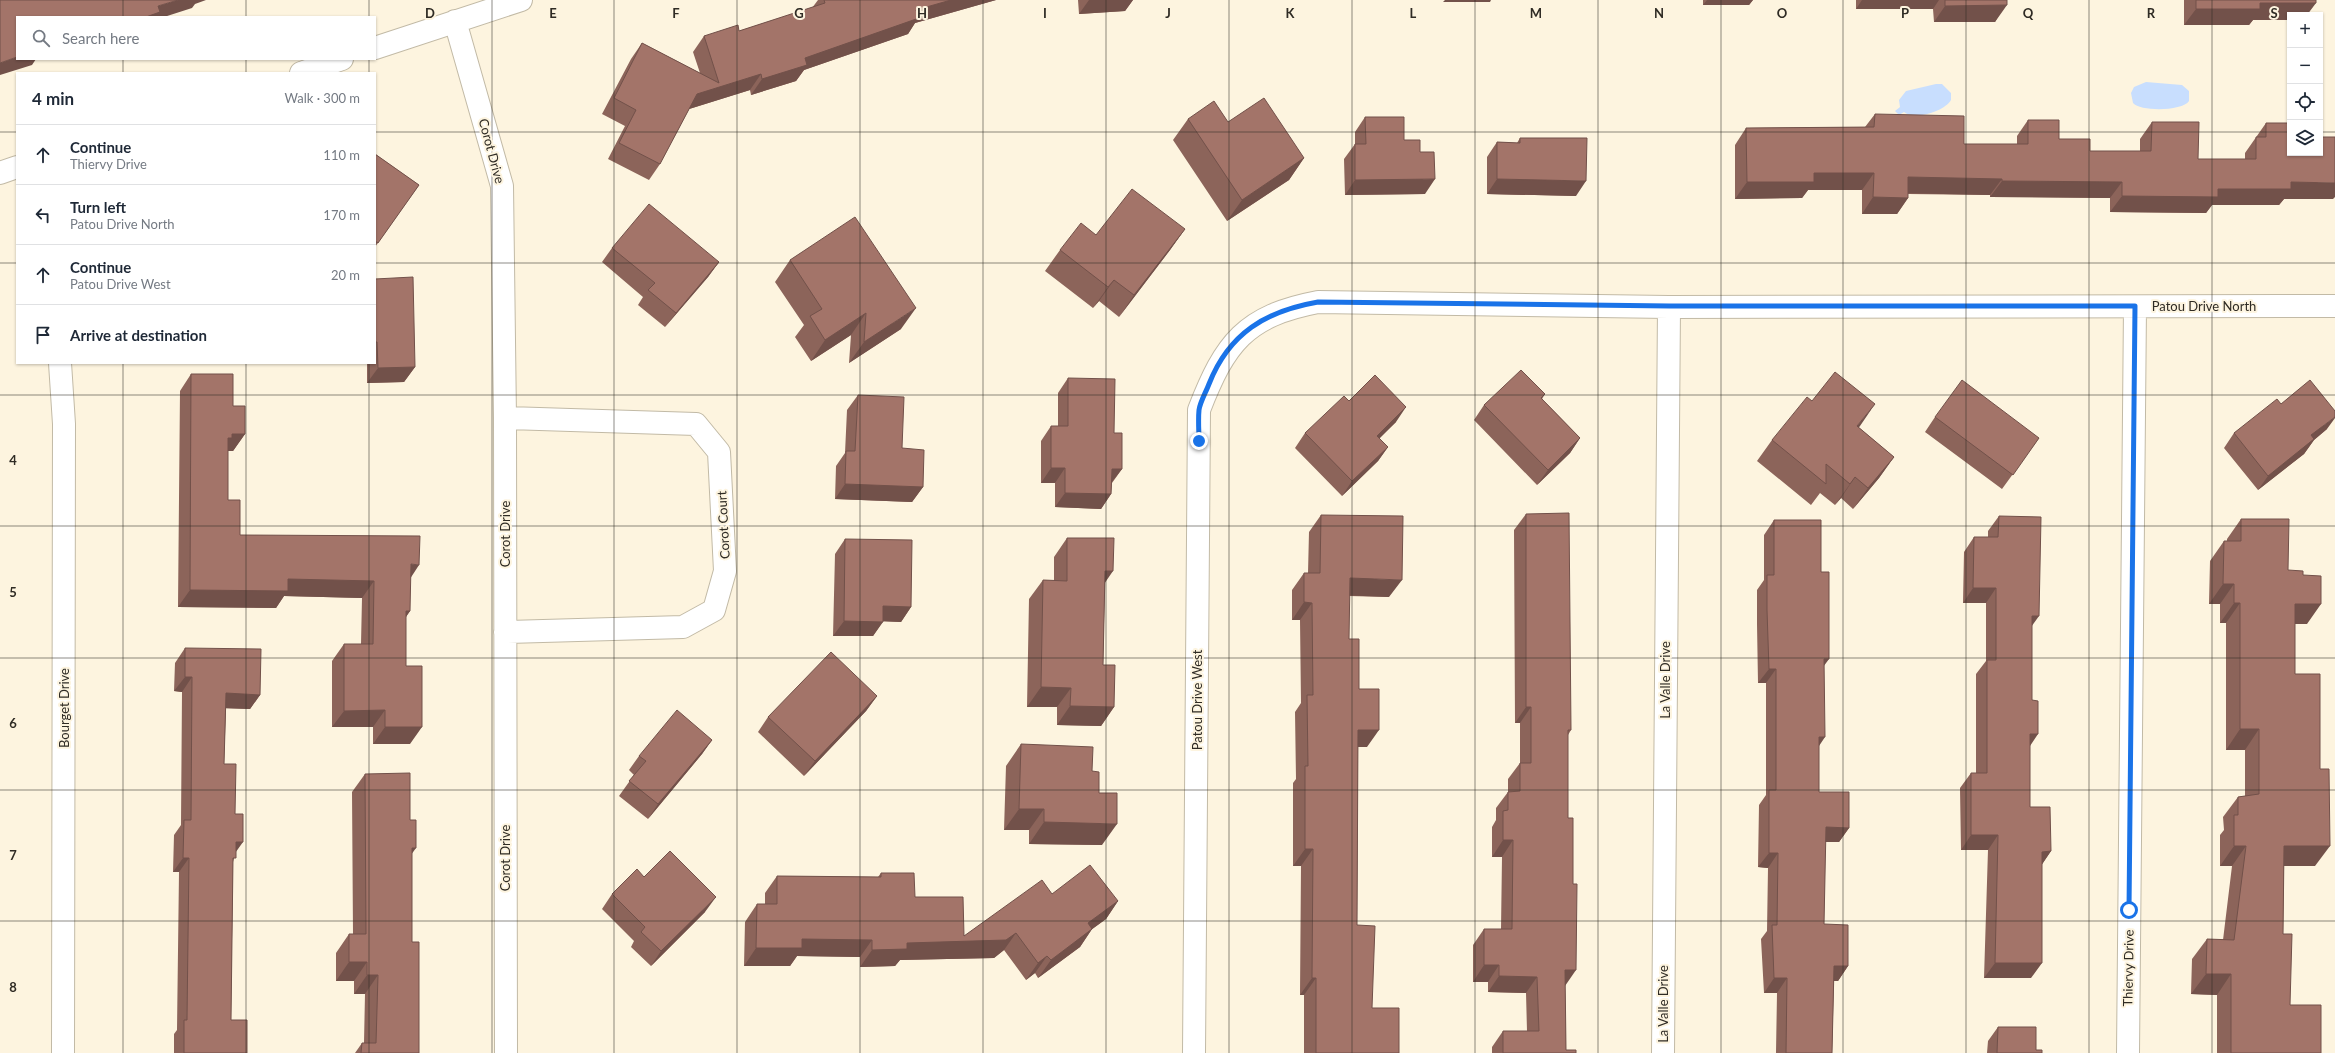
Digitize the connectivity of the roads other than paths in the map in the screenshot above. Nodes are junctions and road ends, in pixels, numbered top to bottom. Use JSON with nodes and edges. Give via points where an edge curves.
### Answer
{"nodes":[{"id":1,"x":521,"y":0,"type":"edge"},
{"id":2,"x":455,"y":21,"type":"junction"},
{"id":3,"x":376,"y":48,"type":"edge"},
{"id":4,"x":339,"y":60,"type":"edge"},
{"id":5,"x":304,"y":72,"type":"edge"},
{"id":6,"x":1670,"y":306,"type":"junction"},
{"id":7,"x":2135,"y":306,"type":"junction"},
{"id":8,"x":2335,"y":306,"type":"edge"},
{"id":9,"x":1225,"y":352,"type":"joint"},
{"id":10,"x":60,"y":364,"type":"edge"},
{"id":11,"x":505,"y":418,"type":"junction"},
{"id":12,"x":505,"y":632,"type":"junction"},
{"id":13,"x":62,"y":1053,"type":"edge"},
{"id":14,"x":506,"y":1053,"type":"edge"},
{"id":15,"x":1194,"y":1053,"type":"edge"},
{"id":16,"x":1663,"y":1053,"type":"edge"},
{"id":17,"x":2128,"y":1053,"type":"edge"}],
"edges":[{"from":1,"to":2,"type":"street"},
{"from":2,"to":3,"type":"street"},
{"from":2,"to":11,"type":"street","name":"Corot Drive","via":[[502,186]]},
{"from":4,"to":5,"type":"street"},
{"from":6,"to":7,"type":"street","name":"Patou Drive North"},
{"from":6,"to":9,"type":"street","name":"Patou Drive North","via":[[1318,302],[1266,317],[1254,324]]},
{"from":6,"to":16,"type":"street","name":"La Valle Drive"},
{"from":7,"to":8,"type":"street","name":"Patou Drive North"},
{"from":7,"to":17,"type":"street","name":"Thiervy Drive"},
{"from":9,"to":15,"type":"street","name":"Patou Drive West","via":[[1199,410]]},
{"from":10,"to":13,"type":"street","name":"Bourget Drive","via":[[64,424]]},
{"from":11,"to":12,"type":"street","name":"Corot Drive"},
{"from":11,"to":12,"type":"street","name":"Corot Court","via":[[696,424],[719,452],[725,572],[714,610],[683,628]]},
{"from":12,"to":14,"type":"street","name":"Corot Drive"}]}
